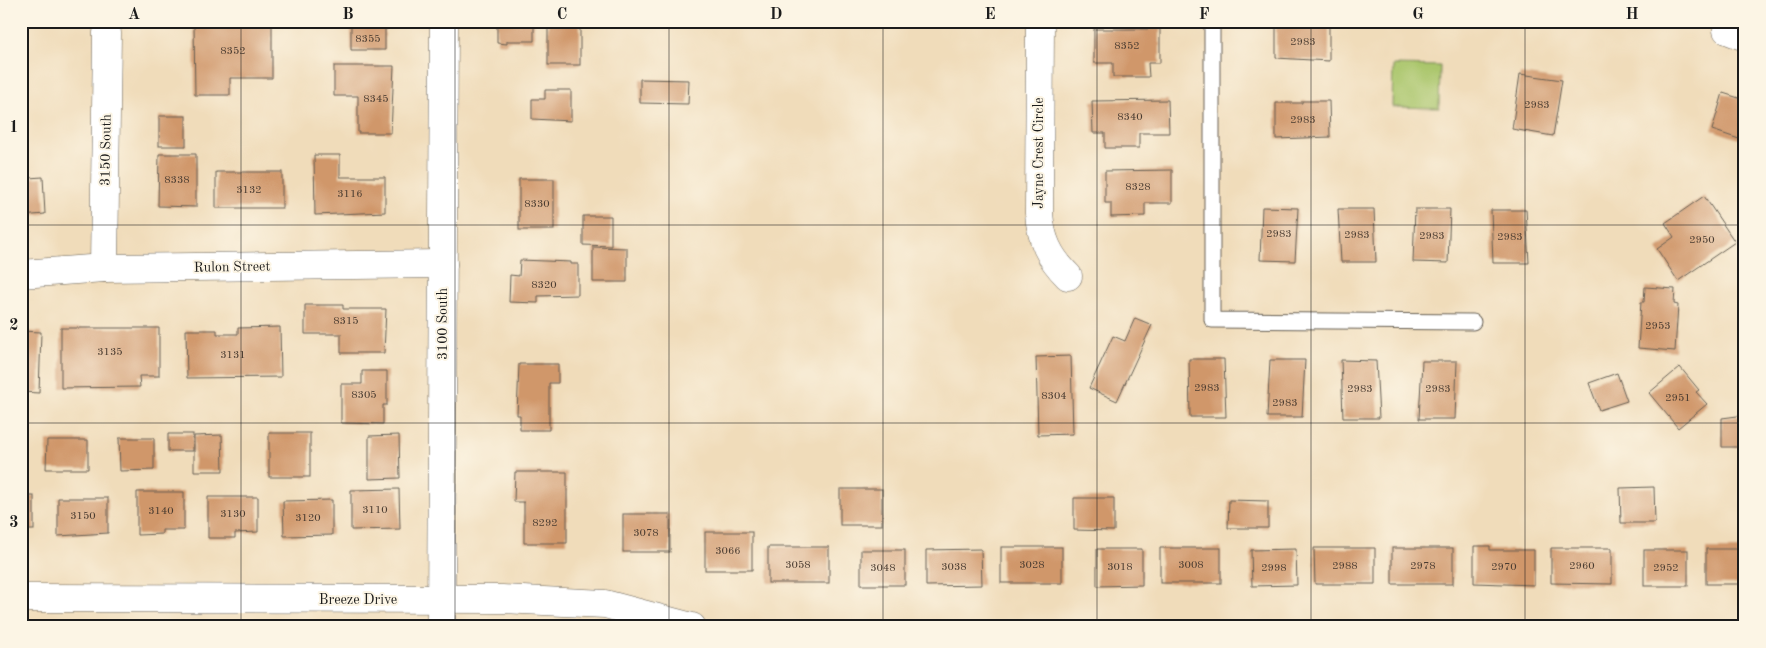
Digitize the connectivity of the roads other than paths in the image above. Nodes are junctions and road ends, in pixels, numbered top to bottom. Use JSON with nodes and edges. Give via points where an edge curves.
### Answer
{"nodes":[{"id":1,"x":444,"y":21,"type":"edge"},
{"id":2,"x":1040,"y":21,"type":"edge"},
{"id":3,"x":1212,"y":21,"type":"edge"},
{"id":4,"x":108,"y":33,"type":"dead end"},
{"id":5,"x":443,"y":264,"type":"junction"},
{"id":6,"x":104,"y":268,"type":"junction"},
{"id":7,"x":21,"y":274,"type":"edge"},
{"id":8,"x":1068,"y":276,"type":"dead end"},
{"id":9,"x":1472,"y":322,"type":"dead end"},
{"id":10,"x":21,"y":598,"type":"edge"},
{"id":11,"x":441,"y":614,"type":"edge"},
{"id":12,"x":692,"y":627,"type":"edge"}],
"edges":[{"from":1,"to":5,"type":"street","name":"3100 South"},
{"from":2,"to":8,"type":"street","name":"Jayne Crest Circle","via":[[1038,213],[1047,250]]},
{"from":3,"to":9,"type":"lane","via":[[1212,320]]},
{"from":4,"to":6,"type":"street","name":"3150 South"},
{"from":5,"to":6,"type":"street","name":"Rulon Street"},
{"from":5,"to":11,"type":"street","name":"3100 South"},
{"from":6,"to":7,"type":"street","name":"Rulon Street"},
{"from":10,"to":11,"type":"street","name":"Breeze Drive"},
{"from":11,"to":12,"type":"street","name":"Breeze Drive","via":[[510,600],[605,604]]}]}
